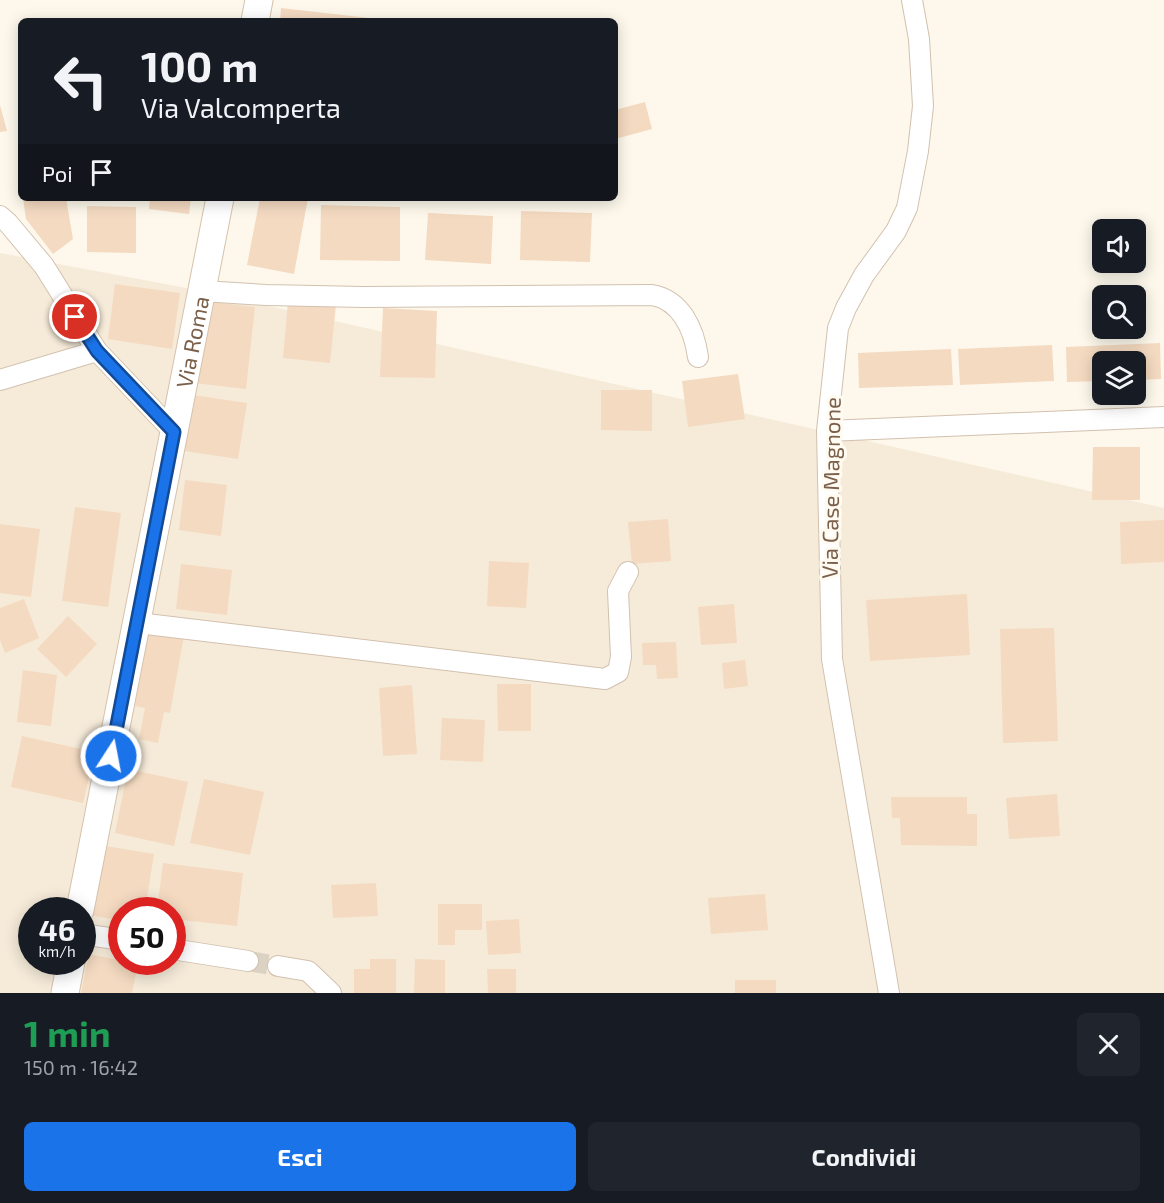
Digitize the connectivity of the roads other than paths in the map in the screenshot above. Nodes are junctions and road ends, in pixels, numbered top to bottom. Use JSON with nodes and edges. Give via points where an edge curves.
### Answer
{"nodes":[{"id":1,"x":259,"y":0,"type":"edge"},
{"id":2,"x":912,"y":0,"type":"edge"},
{"id":3,"x":256,"y":18,"type":"edge"},
{"id":4,"x":219,"y":201,"type":"edge"},
{"id":5,"x":0,"y":216,"type":"edge"},
{"id":6,"x":202,"y":291,"type":"junction"},
{"id":7,"x":97,"y":351,"type":"junction"},
{"id":8,"x":698,"y":357,"type":"dead end"},
{"id":9,"x":0,"y":380,"type":"edge"},
{"id":10,"x":1164,"y":417,"type":"edge"},
{"id":11,"x":827,"y":431,"type":"junction"},
{"id":12,"x":174,"y":432,"type":"junction"},
{"id":13,"x":628,"y":572,"type":"dead end"},
{"id":14,"x":138,"y":623,"type":"junction"},
{"id":15,"x":83,"y":897,"type":"edge"},
{"id":16,"x":186,"y":951,"type":"edge"},
{"id":17,"x":248,"y":961,"type":"tunnel mouth"},
{"id":18,"x":278,"y":966,"type":"tunnel mouth"},
{"id":19,"x":68,"y":975,"type":"edge"},
{"id":20,"x":65,"y":993,"type":"edge"},
{"id":21,"x":331,"y":993,"type":"edge"},
{"id":22,"x":889,"y":993,"type":"edge"}],
"edges":[{"from":1,"to":3,"type":"main road"},
{"from":2,"to":11,"type":"street","name":"Via Case Magnone","via":[[919,39],[922,106],[907,208],[896,231],[864,275],[838,328]]},
{"from":4,"to":6,"type":"main road","name":"Via Roma"},
{"from":5,"to":7,"type":"street","via":[[44,266]]},
{"from":6,"to":8,"type":"street","via":[[363,297],[652,295],[679,309],[688,322]]},
{"from":6,"to":12,"type":"main road","name":"Via Roma"},
{"from":7,"to":9,"type":"street"},
{"from":7,"to":12,"type":"street"},
{"from":10,"to":11,"type":"street"},
{"from":11,"to":22,"type":"street","name":"Via Case Magnone","via":[[832,659]]},
{"from":12,"to":14,"type":"main road","name":"Via Roma"},
{"from":13,"to":14,"type":"street","via":[[618,591],[618,672],[604,679]]},
{"from":14,"to":15,"type":"main road","name":"Via Roma"},
{"from":16,"to":17,"type":"street"},
{"from":18,"to":21,"type":"street","via":[[308,971]]},
{"from":19,"to":20,"type":"main road"}]}
